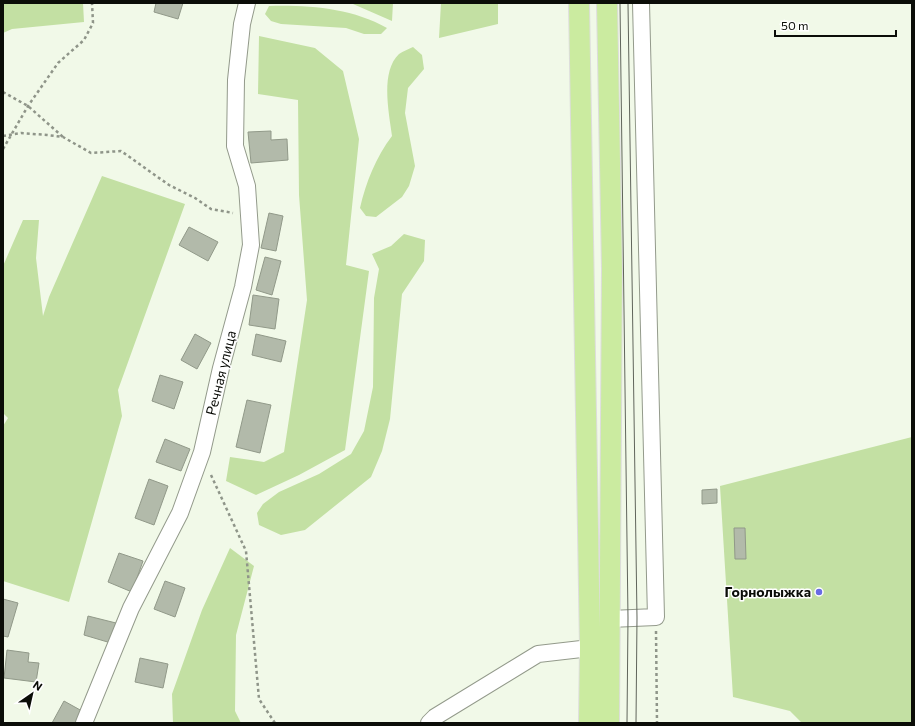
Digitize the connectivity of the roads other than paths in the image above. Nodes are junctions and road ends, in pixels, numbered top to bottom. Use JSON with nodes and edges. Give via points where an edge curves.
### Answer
{"nodes":[{"id":1,"x":248,"y":3,"type":"edge"},
{"id":2,"x":578,"y":3,"type":"edge"},
{"id":3,"x":607,"y":3,"type":"edge"},
{"id":4,"x":641,"y":3,"type":"edge"},
{"id":5,"x":610,"y":619,"type":"junction"},
{"id":6,"x":590,"y":648,"type":"junction"},
{"id":7,"x":84,"y":723,"type":"edge"},
{"id":8,"x":429,"y":723,"type":"edge"},
{"id":9,"x":589,"y":723,"type":"edge"},
{"id":10,"x":609,"y":723,"type":"edge"}],
"edges":[{"from":1,"to":7,"type":"street","name":"Речная улица","via":[[242,24],[236,80],[235,146],[247,186],[251,245],[243,287],[202,452],[180,513],[158,551],[131,608]]},
{"from":2,"to":6,"type":"main road"},
{"from":3,"to":5,"type":"main road","via":[[612,269]]},
{"from":4,"to":5,"type":"street","via":[[656,617]]},
{"from":5,"to":10,"type":"main road"},
{"from":6,"to":8,"type":"street","via":[[538,654]]},
{"from":6,"to":9,"type":"main road"}]}
